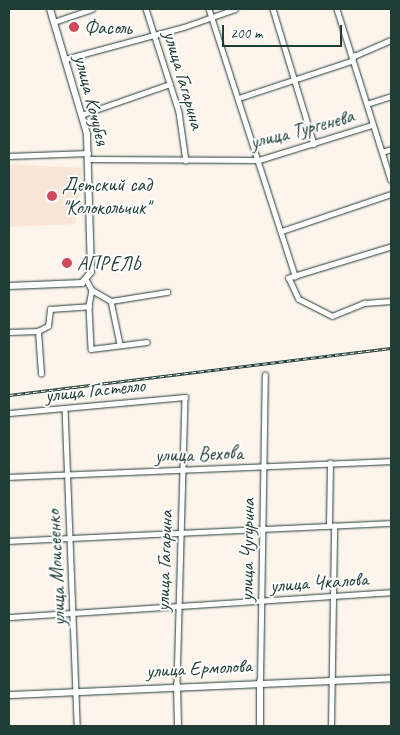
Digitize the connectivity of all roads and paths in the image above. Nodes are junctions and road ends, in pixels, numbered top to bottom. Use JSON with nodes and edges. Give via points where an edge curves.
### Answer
{"nodes":[{"id":1,"x":50,"y":9,"type":"edge"},
{"id":2,"x":92,"y":9,"type":"edge"},
{"id":3,"x":146,"y":9,"type":"edge"},
{"id":4,"x":209,"y":9,"type":"edge"},
{"id":5,"x":234,"y":9,"type":"edge"},
{"id":6,"x":273,"y":9,"type":"edge"},
{"id":7,"x":336,"y":9,"type":"edge"},
{"id":8,"x":211,"y":16,"type":"junction"},
{"id":9,"x":54,"y":22,"type":"junction"},
{"id":10,"x":155,"y":36,"type":"junction"},
{"id":11,"x":391,"y":40,"type":"edge"},
{"id":12,"x":65,"y":59,"type":"junction"},
{"id":13,"x":352,"y":62,"type":"junction"},
{"id":14,"x":296,"y":80,"type":"junction"},
{"id":15,"x":170,"y":84,"type":"junction"},
{"id":16,"x":391,"y":96,"type":"edge"},
{"id":17,"x":239,"y":98,"type":"junction"},
{"id":18,"x":367,"y":104,"type":"junction"},
{"id":19,"x":81,"y":115,"type":"junction"},
{"id":20,"x":372,"y":125,"type":"junction"},
{"id":21,"x":314,"y":144,"type":"junction"},
{"id":22,"x":391,"y":149,"type":"edge"},
{"id":23,"x":382,"y":152,"type":"junction"},
{"id":24,"x":9,"y":156,"type":"edge"},
{"id":25,"x":90,"y":156,"type":"junction"},
{"id":26,"x":259,"y":160,"type":"junction"},
{"id":27,"x":186,"y":161,"type":"junction"},
{"id":28,"x":391,"y":180,"type":"edge"},
{"id":29,"x":391,"y":194,"type":"edge"},
{"id":30,"x":282,"y":231,"type":"junction"},
{"id":31,"x":391,"y":247,"type":"edge"},
{"id":32,"x":295,"y":276,"type":"junction"},
{"id":33,"x":86,"y":281,"type":"junction"},
{"id":34,"x":9,"y":286,"type":"edge"},
{"id":35,"x":92,"y":290,"type":"junction"},
{"id":36,"x":167,"y":292,"type":"dead end"},
{"id":37,"x":111,"y":301,"type":"junction"},
{"id":38,"x":391,"y":301,"type":"edge"},
{"id":39,"x":88,"y":306,"type":"junction"},
{"id":40,"x":38,"y":331,"type":"junction"},
{"id":41,"x":9,"y":332,"type":"edge"},
{"id":42,"x":147,"y":342,"type":"dead end"},
{"id":43,"x":120,"y":344,"type":"junction"},
{"id":44,"x":41,"y":374,"type":"dead end"},
{"id":45,"x":266,"y":375,"type":"dead end"},
{"id":46,"x":185,"y":397,"type":"joint"},
{"id":47,"x":65,"y":408,"type":"junction"},
{"id":48,"x":9,"y":413,"type":"edge"},
{"id":49,"x":391,"y":461,"type":"edge"},
{"id":50,"x":330,"y":463,"type":"junction"},
{"id":51,"x":264,"y":466,"type":"junction"},
{"id":52,"x":183,"y":469,"type":"junction"},
{"id":53,"x":68,"y":474,"type":"junction"},
{"id":54,"x":9,"y":477,"type":"edge"},
{"id":55,"x":391,"y":523,"type":"edge"},
{"id":56,"x":332,"y":526,"type":"junction"},
{"id":57,"x":263,"y":528,"type":"junction"},
{"id":58,"x":181,"y":532,"type":"junction"},
{"id":59,"x":69,"y":537,"type":"junction"},
{"id":60,"x":9,"y":541,"type":"edge"},
{"id":61,"x":391,"y":592,"type":"edge"},
{"id":62,"x":333,"y":596,"type":"junction"},
{"id":63,"x":263,"y":600,"type":"junction"},
{"id":64,"x":179,"y":606,"type":"junction"},
{"id":65,"x":73,"y":612,"type":"junction"},
{"id":66,"x":9,"y":617,"type":"edge"},
{"id":67,"x":331,"y":678,"type":"junction"},
{"id":68,"x":391,"y":678,"type":"edge"},
{"id":69,"x":260,"y":681,"type":"junction"},
{"id":70,"x":177,"y":685,"type":"junction"},
{"id":71,"x":78,"y":690,"type":"junction"},
{"id":72,"x":9,"y":695,"type":"edge"},
{"id":73,"x":77,"y":726,"type":"edge"},
{"id":74,"x":178,"y":726,"type":"edge"},
{"id":75,"x":260,"y":726,"type":"edge"},
{"id":76,"x":331,"y":726,"type":"edge"}],
"edges":[{"from":1,"to":9,"type":"street","name":"улица Кочубея"},
{"from":2,"to":9,"type":"street"},
{"from":3,"to":10,"type":"street","name":"улица Гагарина"},
{"from":4,"to":8,"type":"street"},
{"from":5,"to":8,"type":"street"},
{"from":6,"to":14,"type":"street"},
{"from":7,"to":13,"type":"street"},
{"from":8,"to":10,"type":"street"},
{"from":8,"to":17,"type":"street"},
{"from":9,"to":12,"type":"street","name":"улица Кочубея"},
{"from":10,"to":12,"type":"street"},
{"from":10,"to":15,"type":"street","name":"улица Гагарина"},
{"from":11,"to":13,"type":"street","via":[[354,56]]},
{"from":12,"to":19,"type":"street","name":"улица Кочубея"},
{"from":13,"to":14,"type":"street"},
{"from":13,"to":18,"type":"street"},
{"from":14,"to":17,"type":"street"},
{"from":14,"to":21,"type":"street"},
{"from":15,"to":19,"type":"street"},
{"from":15,"to":27,"type":"street","name":"улица Гагарина","via":[[184,138]]},
{"from":16,"to":18,"type":"street"},
{"from":17,"to":26,"type":"street"},
{"from":18,"to":20,"type":"street"},
{"from":19,"to":25,"type":"street","name":"улица Кочубея"},
{"from":20,"to":21,"type":"street","name":"улица Тургенева"},
{"from":20,"to":23,"type":"street"},
{"from":21,"to":26,"type":"street","name":"улица Тургенева"},
{"from":22,"to":23,"type":"street"},
{"from":23,"to":28,"type":"street"},
{"from":24,"to":25,"type":"street","name":"улица Тургенева"},
{"from":25,"to":27,"type":"street","name":"улица Тургенева"},
{"from":25,"to":33,"type":"street","name":"улица Кочубея","via":[[91,272]]},
{"from":26,"to":27,"type":"street","name":"улица Тургенева"},
{"from":26,"to":30,"type":"street"},
{"from":29,"to":30,"type":"street"},
{"from":30,"to":32,"type":"street"},
{"from":31,"to":32,"type":"street"},
{"from":32,"to":38,"type":"street","via":[[289,278],[299,299],[327,314],[364,303]]},
{"from":33,"to":34,"type":"street"},
{"from":33,"to":35,"type":"street"},
{"from":35,"to":37,"type":"street"},
{"from":35,"to":39,"type":"street"},
{"from":36,"to":37,"type":"street"},
{"from":37,"to":43,"type":"street"},
{"from":39,"to":40,"type":"street","via":[[50,310],[48,326]]},
{"from":39,"to":43,"type":"street","via":[[91,349]]},
{"from":40,"to":41,"type":"street"},
{"from":40,"to":44,"type":"street"},
{"from":42,"to":43,"type":"street"},
{"from":45,"to":51,"type":"street","name":"улица Чугурина"},
{"from":46,"to":47,"type":"street","name":"улица Гастелло"},
{"from":46,"to":52,"type":"street","name":"улица Гагарина"},
{"from":47,"to":48,"type":"street","name":"улица Гастелло"},
{"from":47,"to":53,"type":"street","name":"улица Моисеенко"},
{"from":49,"to":50,"type":"street","name":"улица Вехова"},
{"from":50,"to":51,"type":"street","name":"улица Вехова"},
{"from":50,"to":56,"type":"street"},
{"from":51,"to":52,"type":"street","name":"улица Вехова"},
{"from":51,"to":57,"type":"street","name":"улица Чугурина"},
{"from":52,"to":53,"type":"street","name":"улица Вехова"},
{"from":52,"to":58,"type":"street","name":"улица Гагарина"},
{"from":53,"to":54,"type":"street","name":"улица Вехова"},
{"from":53,"to":59,"type":"street","name":"улица Моисеенко"},
{"from":55,"to":56,"type":"street"},
{"from":56,"to":57,"type":"street"},
{"from":56,"to":62,"type":"street"},
{"from":57,"to":58,"type":"street"},
{"from":57,"to":63,"type":"street","name":"улица Чугурина"},
{"from":58,"to":59,"type":"street"},
{"from":58,"to":64,"type":"street","name":"улица Гагарина"},
{"from":59,"to":60,"type":"street"},
{"from":59,"to":65,"type":"street","name":"улица Моисеенко"},
{"from":61,"to":62,"type":"street","name":"улица Чкалова"},
{"from":62,"to":63,"type":"street","name":"улица Чкалова"},
{"from":62,"to":67,"type":"street"},
{"from":63,"to":64,"type":"street","name":"улица Чкалова"},
{"from":63,"to":69,"type":"street","name":"улица Чугурина"},
{"from":64,"to":65,"type":"street","name":"улица Чкалова"},
{"from":64,"to":70,"type":"street","name":"улица Гагарина"},
{"from":65,"to":66,"type":"street","name":"улица Чкалова"},
{"from":65,"to":71,"type":"street","name":"улица Моисеенко"},
{"from":67,"to":68,"type":"street","name":"улица Ермолова"},
{"from":67,"to":69,"type":"street","name":"улица Ермолова"},
{"from":67,"to":76,"type":"street"},
{"from":69,"to":70,"type":"street","name":"улица Ермолова"},
{"from":69,"to":75,"type":"street","name":"улица Чугурина"},
{"from":70,"to":71,"type":"street","name":"улица Ермолова"},
{"from":70,"to":74,"type":"street","name":"улица Гагарина"},
{"from":71,"to":72,"type":"street","name":"улица Ермолова"},
{"from":71,"to":73,"type":"street","name":"улица Моисеенко"}]}
